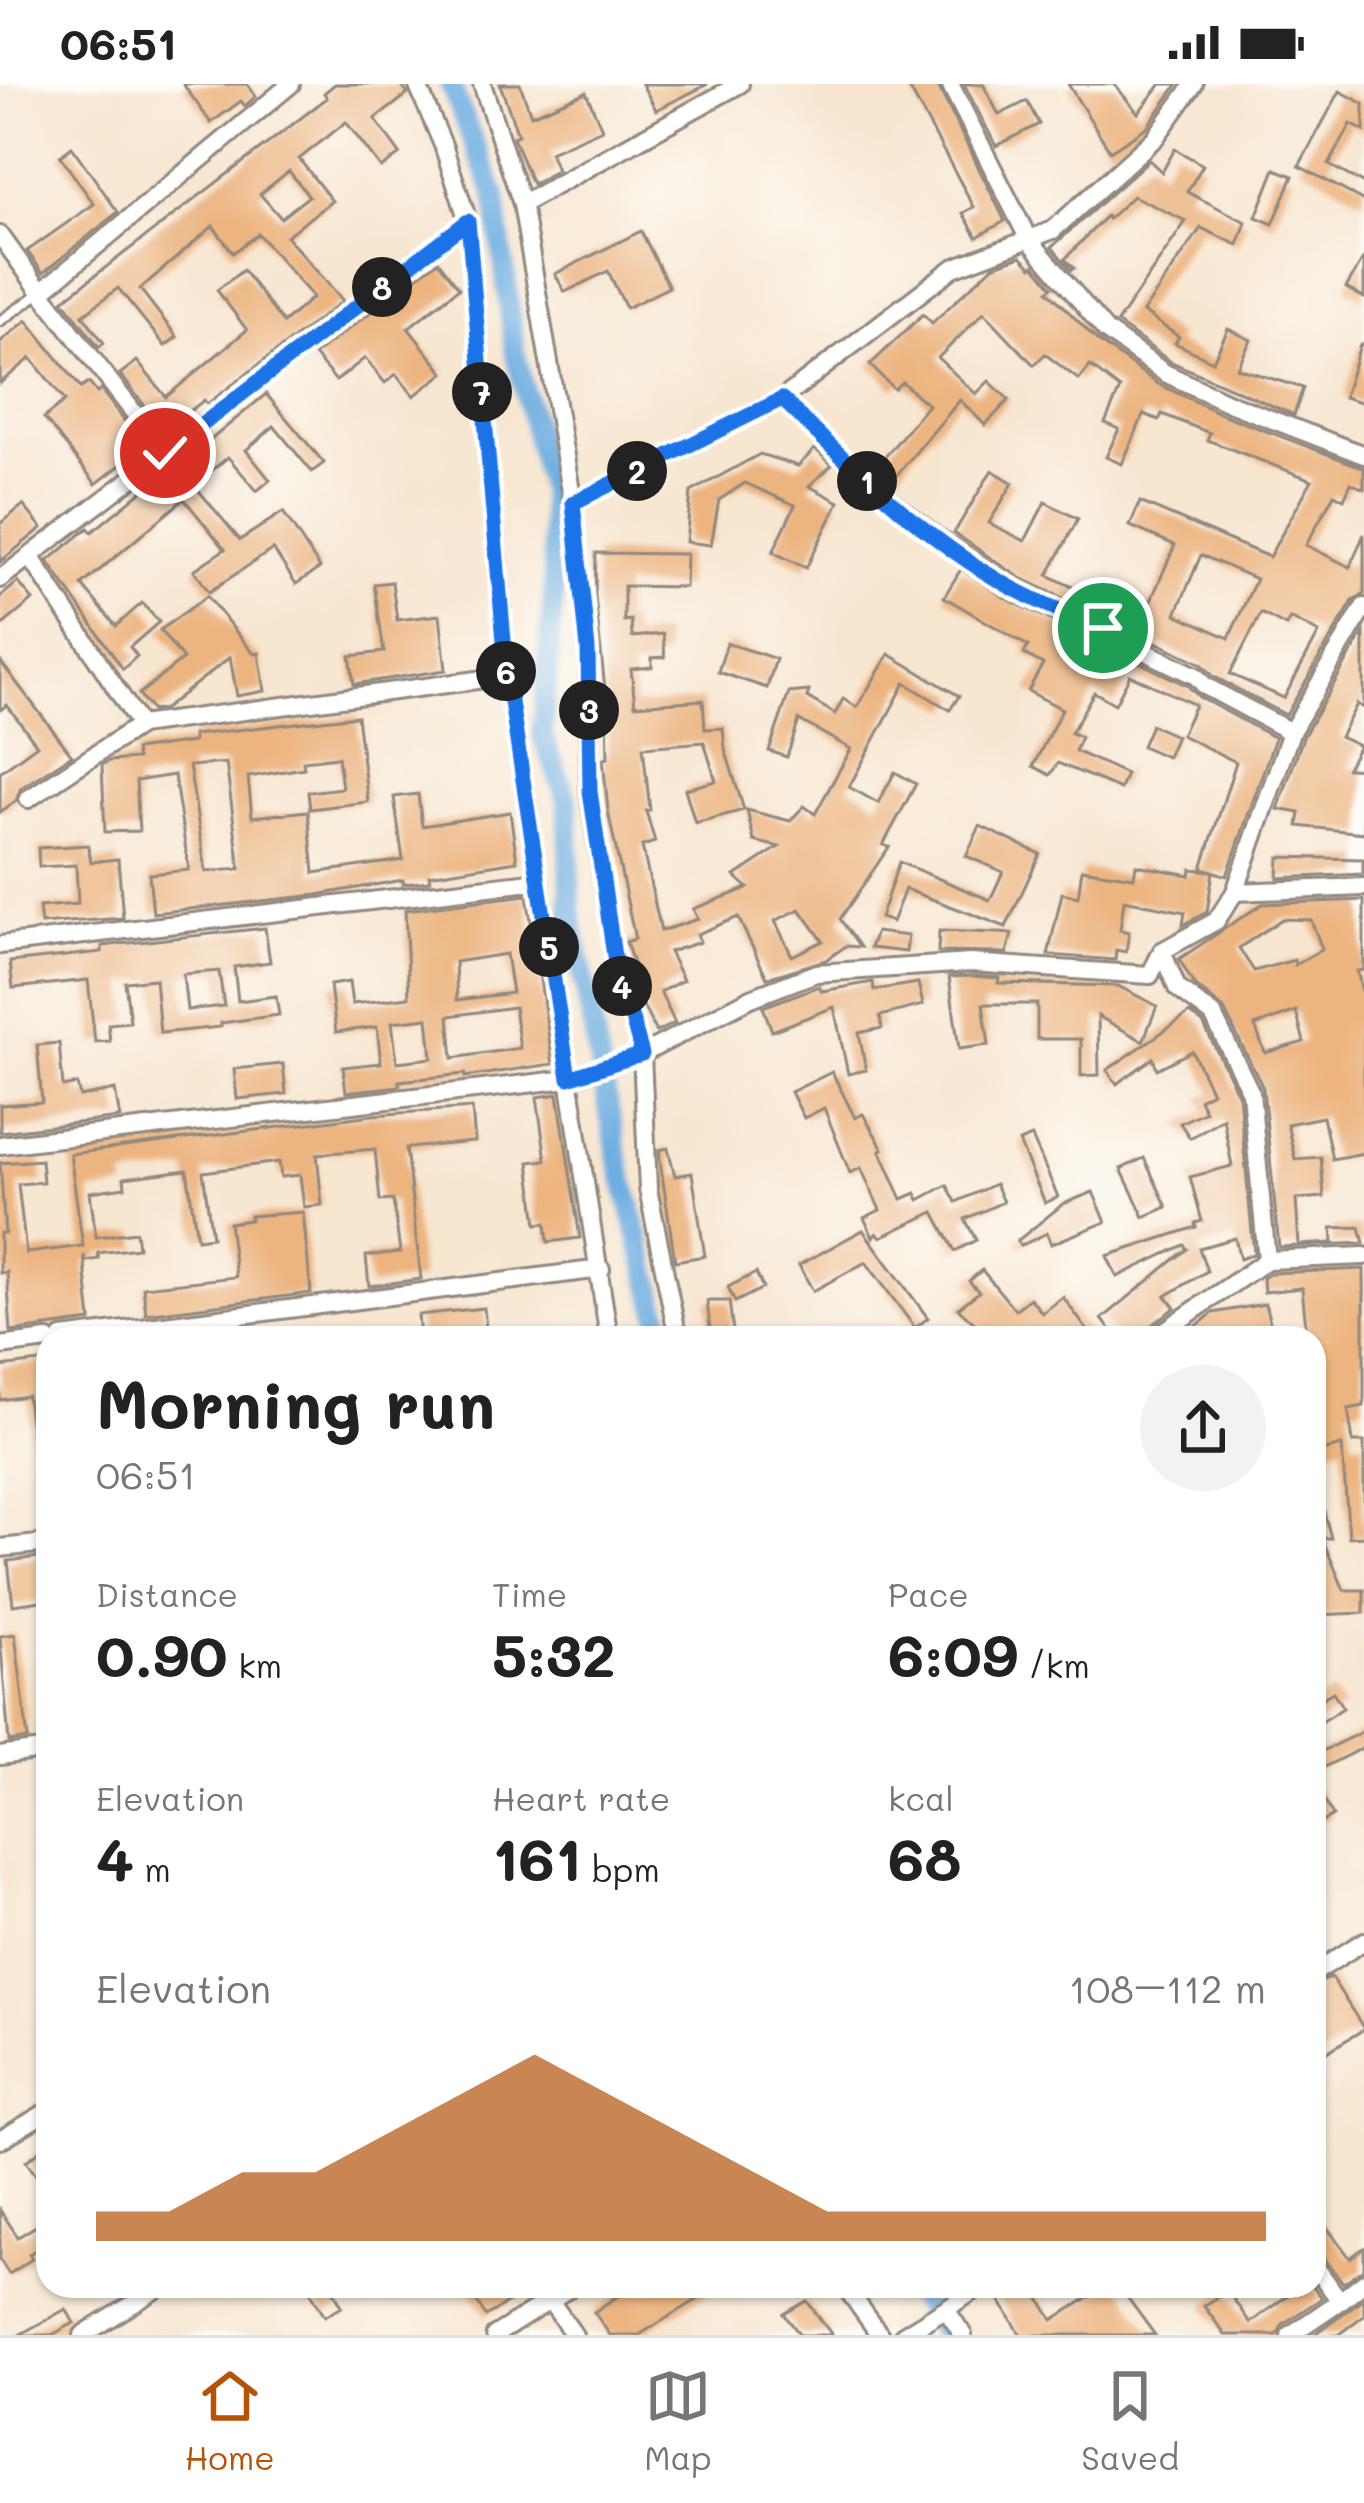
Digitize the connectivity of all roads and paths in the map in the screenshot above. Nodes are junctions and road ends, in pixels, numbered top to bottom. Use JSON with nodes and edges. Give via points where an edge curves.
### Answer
{"nodes":[{"id":1,"x":291,"y":84,"type":"edge"},
{"id":2,"x":417,"y":84,"type":"edge"},
{"id":3,"x":482,"y":84,"type":"edge"},
{"id":4,"x":740,"y":84,"type":"edge"},
{"id":5,"x":950,"y":84,"type":"edge"},
{"id":6,"x":1194,"y":84,"type":"edge"},
{"id":7,"x":522,"y":204,"type":"junction"},
{"id":8,"x":468,"y":221,"type":"junction"},
{"id":9,"x":0,"y":235,"type":"edge"},
{"id":10,"x":1028,"y":238,"type":"junction"},
{"id":11,"x":41,"y":292,"type":"junction"},
{"id":12,"x":0,"y":321,"type":"edge"},
{"id":13,"x":782,"y":399,"type":"junction"},
{"id":14,"x":165,"y":453,"type":"junction"},
{"id":15,"x":1364,"y":455,"type":"edge"},
{"id":16,"x":573,"y":503,"type":"junction"},
{"id":17,"x":30,"y":556,"type":"junction"},
{"id":18,"x":0,"y":579,"type":"edge"},
{"id":19,"x":1364,"y":607,"type":"edge"},
{"id":20,"x":507,"y":676,"type":"junction"},
{"id":21,"x":140,"y":725,"type":"junction"},
{"id":22,"x":1291,"y":732,"type":"junction"},
{"id":23,"x":28,"y":799,"type":"dead end"},
{"id":24,"x":539,"y":881,"type":"junction"},
{"id":25,"x":1364,"y":886,"type":"edge"},
{"id":26,"x":1235,"y":892,"type":"junction"},
{"id":27,"x":0,"y":944,"type":"edge"},
{"id":28,"x":1162,"y":951,"type":"junction"},
{"id":29,"x":635,"y":1056,"type":"junction"},
{"id":30,"x":576,"y":1076,"type":"junction"},
{"id":31,"x":0,"y":1145,"type":"edge"},
{"id":32,"x":1364,"y":1256,"type":"edge"},
{"id":33,"x":1267,"y":1260,"type":"junction"},
{"id":34,"x":601,"y":1269,"type":"junction"},
{"id":35,"x":156,"y":1326,"type":"edge"},
{"id":36,"x":608,"y":1326,"type":"edge"},
{"id":37,"x":677,"y":1326,"type":"edge"},
{"id":38,"x":1171,"y":1326,"type":"edge"},
{"id":39,"x":36,"y":1342,"type":"edge"},
{"id":40,"x":0,"y":1346,"type":"edge"},
{"id":41,"x":36,"y":1544,"type":"edge"},
{"id":42,"x":0,"y":1548,"type":"edge"},
{"id":43,"x":36,"y":1751,"type":"edge"},
{"id":44,"x":0,"y":1756,"type":"edge"},
{"id":45,"x":1364,"y":1940,"type":"edge"},
{"id":46,"x":1326,"y":1965,"type":"edge"},
{"id":47,"x":36,"y":2118,"type":"edge"},
{"id":48,"x":0,"y":2140,"type":"edge"},
{"id":49,"x":1326,"y":2281,"type":"edge"},
{"id":50,"x":1364,"y":2282,"type":"edge"},
{"id":51,"x":142,"y":2298,"type":"edge"},
{"id":52,"x":539,"y":2298,"type":"edge"},
{"id":53,"x":547,"y":2298,"type":"edge"},
{"id":54,"x":854,"y":2298,"type":"edge"},
{"id":55,"x":963,"y":2298,"type":"edge"},
{"id":56,"x":1340,"y":2300,"type":"junction"},
{"id":57,"x":946,"y":2309,"type":"junction"},
{"id":58,"x":82,"y":2335,"type":"edge"},
{"id":59,"x":495,"y":2335,"type":"edge"},
{"id":60,"x":574,"y":2335,"type":"edge"},
{"id":61,"x":880,"y":2335,"type":"edge"},
{"id":62,"x":903,"y":2335,"type":"edge"},
{"id":63,"x":963,"y":2335,"type":"edge"},
{"id":64,"x":1290,"y":2335,"type":"edge"}],
"edges":[{"from":1,"to":11,"type":"street"},
{"from":2,"to":8,"type":"street"},
{"from":3,"to":7,"type":"street"},
{"from":4,"to":7,"type":"street"},
{"from":5,"to":10,"type":"street"},
{"from":6,"to":10,"type":"street","via":[[1155,139],[1053,230]]},
{"from":7,"to":16,"type":"street"},
{"from":8,"to":14,"type":"street"},
{"from":8,"to":20,"type":"street"},
{"from":9,"to":11,"type":"street"},
{"from":10,"to":13,"type":"street","via":[[953,268]]},
{"from":10,"to":15,"type":"street","via":[[1106,331],[1165,373]]},
{"from":11,"to":12,"type":"lane"},
{"from":11,"to":14,"type":"street"},
{"from":13,"to":16,"type":"street"},
{"from":13,"to":22,"type":"street","via":[[868,482],[1013,588]]},
{"from":14,"to":17,"type":"street"},
{"from":16,"to":29,"type":"street","via":[[588,649],[590,791]]},
{"from":17,"to":18,"type":"street"},
{"from":17,"to":21,"type":"street"},
{"from":19,"to":22,"type":"street"},
{"from":20,"to":21,"type":"street"},
{"from":20,"to":24,"type":"street"},
{"from":21,"to":23,"type":"street"},
{"from":22,"to":26,"type":"street"},
{"from":24,"to":27,"type":"street"},
{"from":24,"to":30,"type":"street"},
{"from":25,"to":26,"type":"street"},
{"from":26,"to":28,"type":"street","via":[[1216,921]]},
{"from":28,"to":29,"type":"street","via":[[1150,975],[970,963],[816,973]]},
{"from":28,"to":33,"type":"street","via":[[1177,988],[1214,1016],[1251,1093]]},
{"from":29,"to":30,"type":"street"},
{"from":29,"to":37,"type":"street","via":[[648,1189]]},
{"from":30,"to":31,"type":"street"},
{"from":30,"to":34,"type":"street"},
{"from":32,"to":33,"type":"street"},
{"from":33,"to":38,"type":"street"},
{"from":34,"to":35,"type":"street"},
{"from":34,"to":36,"type":"street"},
{"from":39,"to":40,"type":"street"},
{"from":41,"to":42,"type":"street"},
{"from":43,"to":44,"type":"street"},
{"from":45,"to":46,"type":"street"},
{"from":47,"to":48,"type":"street"},
{"from":49,"to":56,"type":"street"},
{"from":50,"to":56,"type":"street"},
{"from":51,"to":58,"type":"street"},
{"from":52,"to":59,"type":"street"},
{"from":53,"to":60,"type":"street"},
{"from":54,"to":61,"type":"street"},
{"from":55,"to":57,"type":"street"},
{"from":56,"to":64,"type":"street"},
{"from":57,"to":62,"type":"street"},
{"from":57,"to":63,"type":"street"}]}
